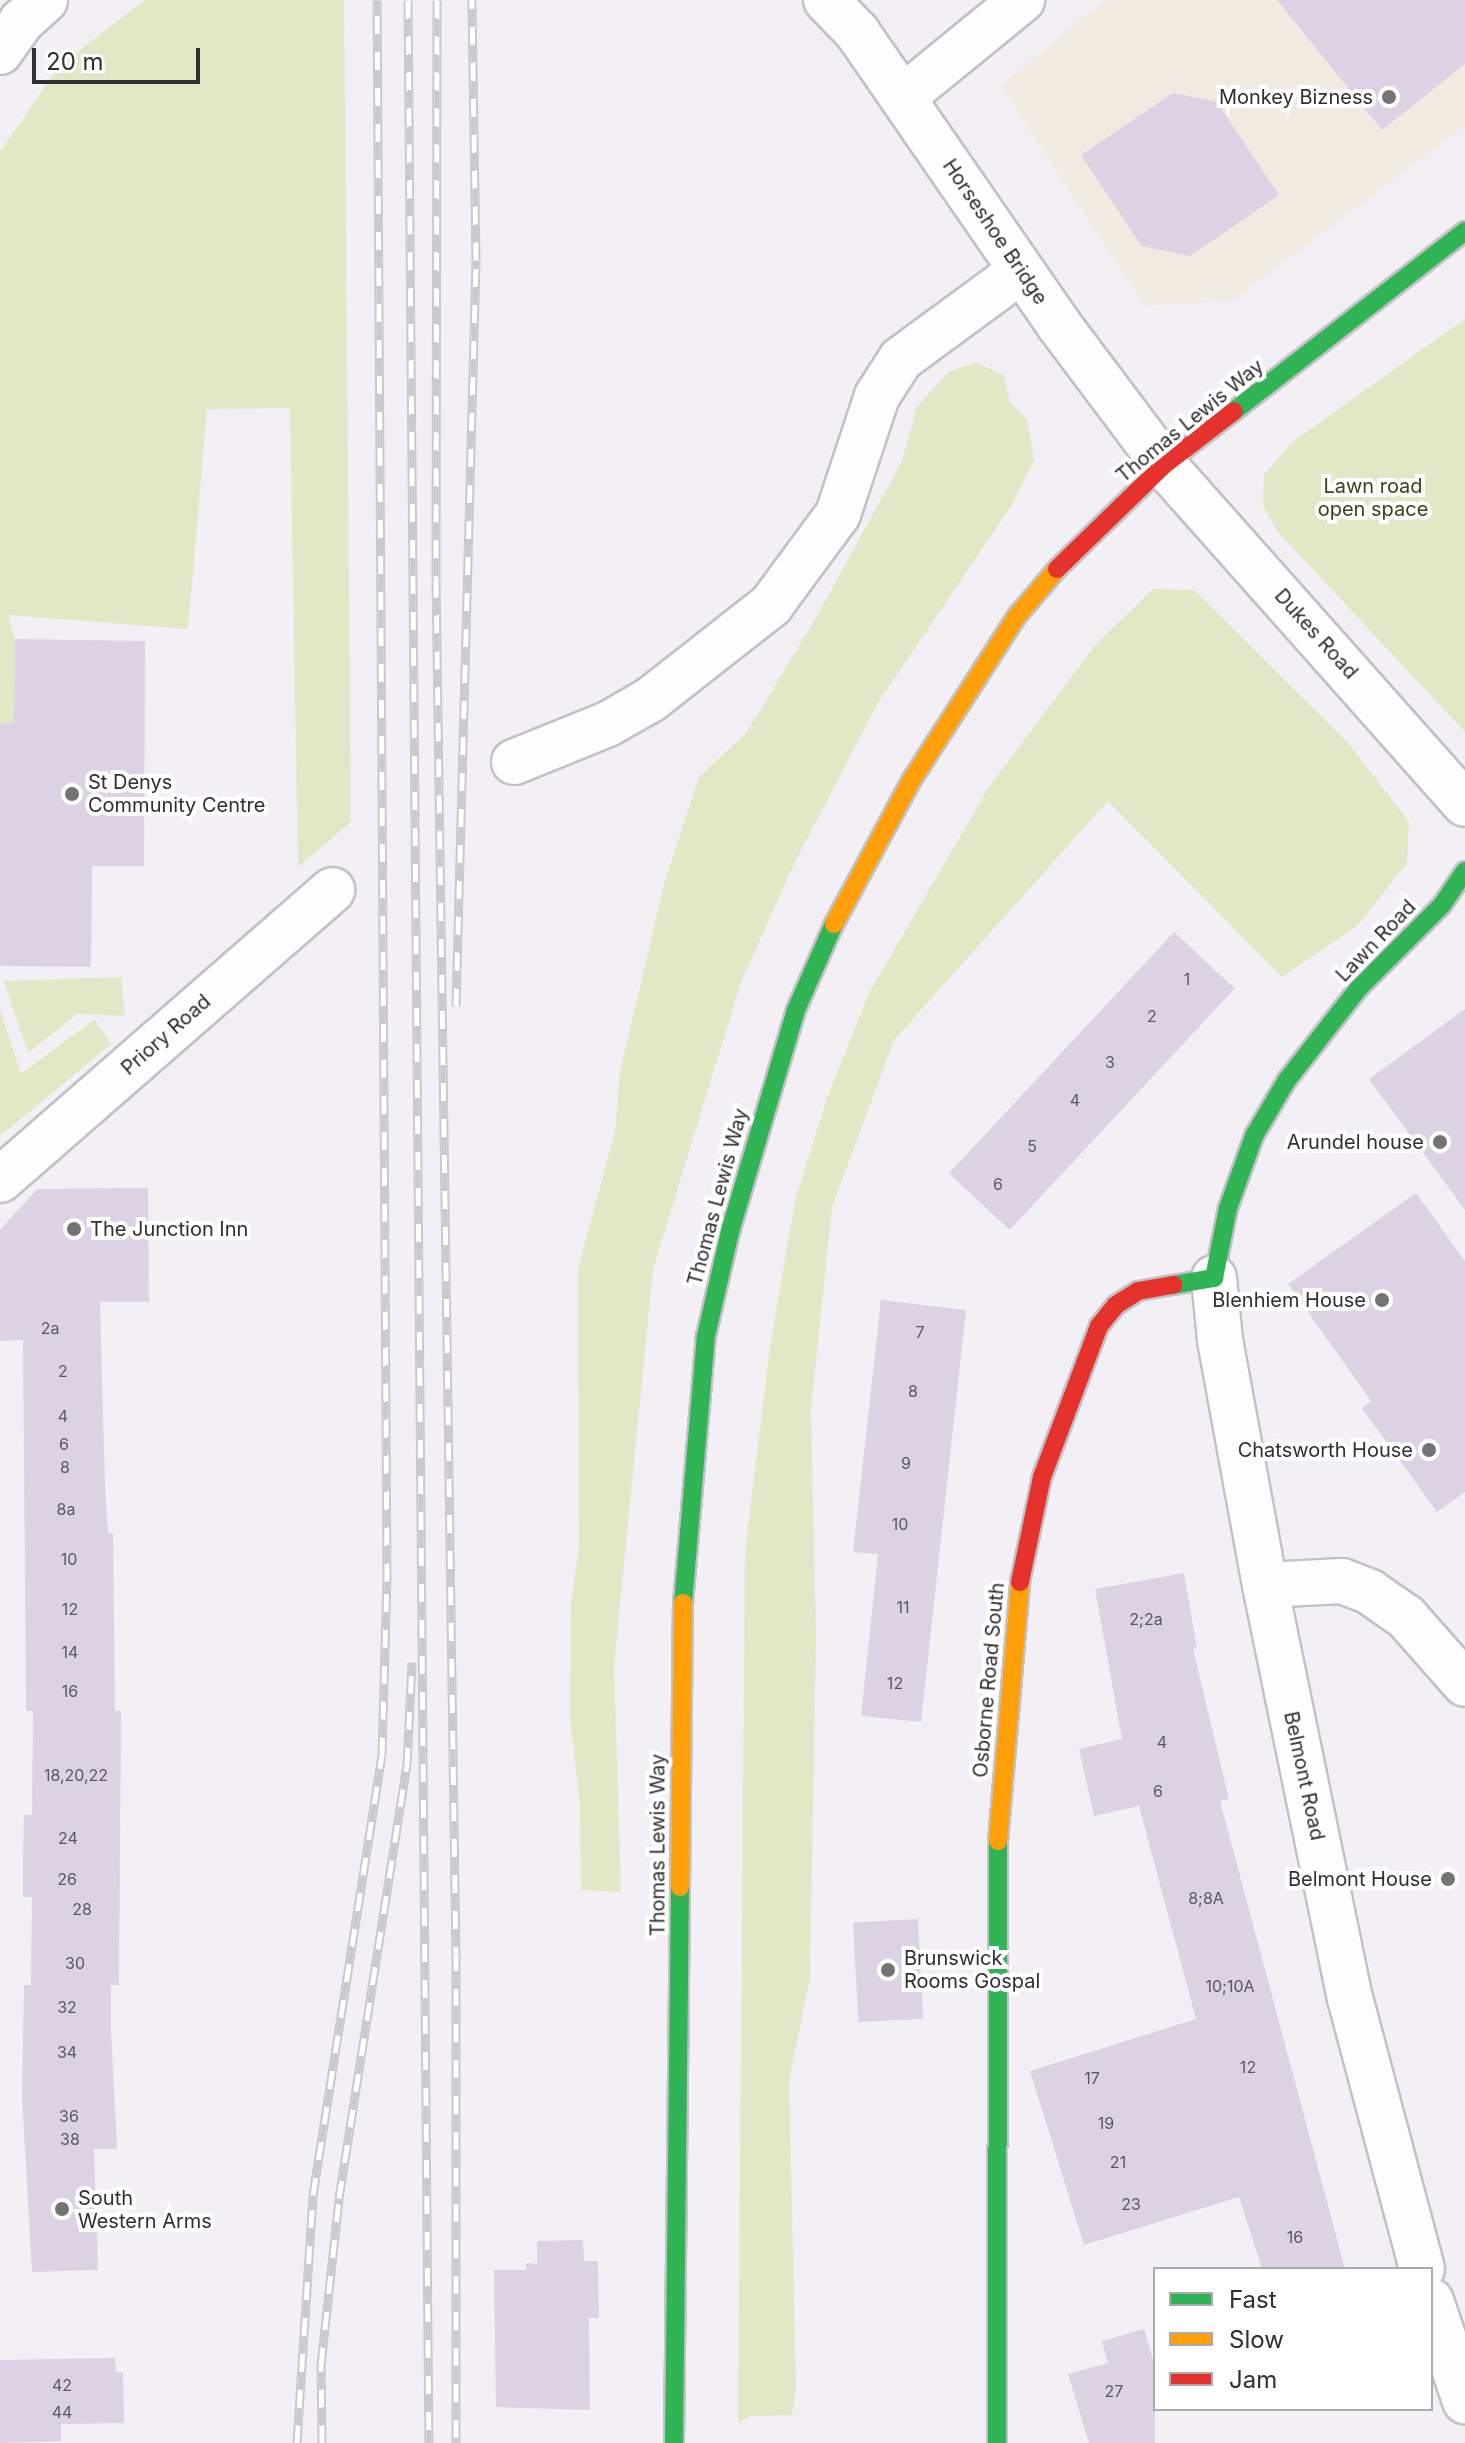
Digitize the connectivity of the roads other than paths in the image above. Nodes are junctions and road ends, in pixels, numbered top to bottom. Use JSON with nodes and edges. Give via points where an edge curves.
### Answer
{"nodes":[{"id":1,"x":45,"y":0,"type":"edge"},
{"id":2,"x":826,"y":0,"type":"edge"},
{"id":3,"x":1022,"y":0,"type":"edge"},
{"id":4,"x":0,"y":52,"type":"edge"},
{"id":5,"x":903,"y":97,"type":"junction"},
{"id":6,"x":1465,"y":231,"type":"edge"},
{"id":7,"x":1021,"y":271,"type":"junction"},
{"id":8,"x":1164,"y":465,"type":"junction"},
{"id":9,"x":514,"y":762,"type":"dead end"},
{"id":10,"x":1465,"y":804,"type":"edge"},
{"id":11,"x":1465,"y":871,"type":"edge"},
{"id":12,"x":332,"y":890,"type":"dead end"},
{"id":13,"x":0,"y":1180,"type":"edge"},
{"id":14,"x":1214,"y":1278,"type":"junction"},
{"id":15,"x":1265,"y":1585,"type":"junction"},
{"id":16,"x":1465,"y":1684,"type":"edge"},
{"id":17,"x":1421,"y":2267,"type":"edge"},
{"id":18,"x":1433,"y":2307,"type":"edge"},
{"id":19,"x":1465,"y":2401,"type":"edge"},
{"id":20,"x":674,"y":2443,"type":"edge"},
{"id":21,"x":997,"y":2443,"type":"edge"}],
"edges":[{"from":1,"to":4,"type":"street"},
{"from":2,"to":5,"type":"street","name":"Horseshoe Bridge"},
{"from":3,"to":5,"type":"street"},
{"from":5,"to":7,"type":"street","name":"Horseshoe Bridge"},
{"from":6,"to":8,"type":"main road","name":"Thomas Lewis Way"},
{"from":7,"to":8,"type":"street","name":"Horseshoe Bridge"},
{"from":7,"to":9,"type":"street","via":[[901,359],[877,396],[838,514],[771,605],[650,700],[580,737]]},
{"from":8,"to":10,"type":"street","name":"Dukes Road"},
{"from":8,"to":20,"type":"main road","name":"Thomas Lewis Way","via":[[1082,541],[1017,616],[911,781],[845,900],[796,1010],[731,1228],[706,1336],[683,1596]]},
{"from":11,"to":14,"type":"main road","name":"Lawn Road","via":[[1442,905],[1358,989],[1315,1041],[1254,1136],[1228,1208]]},
{"from":12,"to":13,"type":"street","name":"Priory Road"},
{"from":14,"to":15,"type":"street","name":"Belmont Road","via":[[1220,1340]]},
{"from":14,"to":21,"type":"main road","name":"Osborne Road South","via":[[1138,1291],[1116,1305],[1099,1326],[1042,1477],[1018,1590],[996,1863]]},
{"from":15,"to":16,"type":"street","via":[[1342,1581],[1370,1592],[1406,1617]]},
{"from":15,"to":17,"type":"street","name":"Belmont Road","via":[[1350,1998]]},
{"from":18,"to":19,"type":"street"}]}
